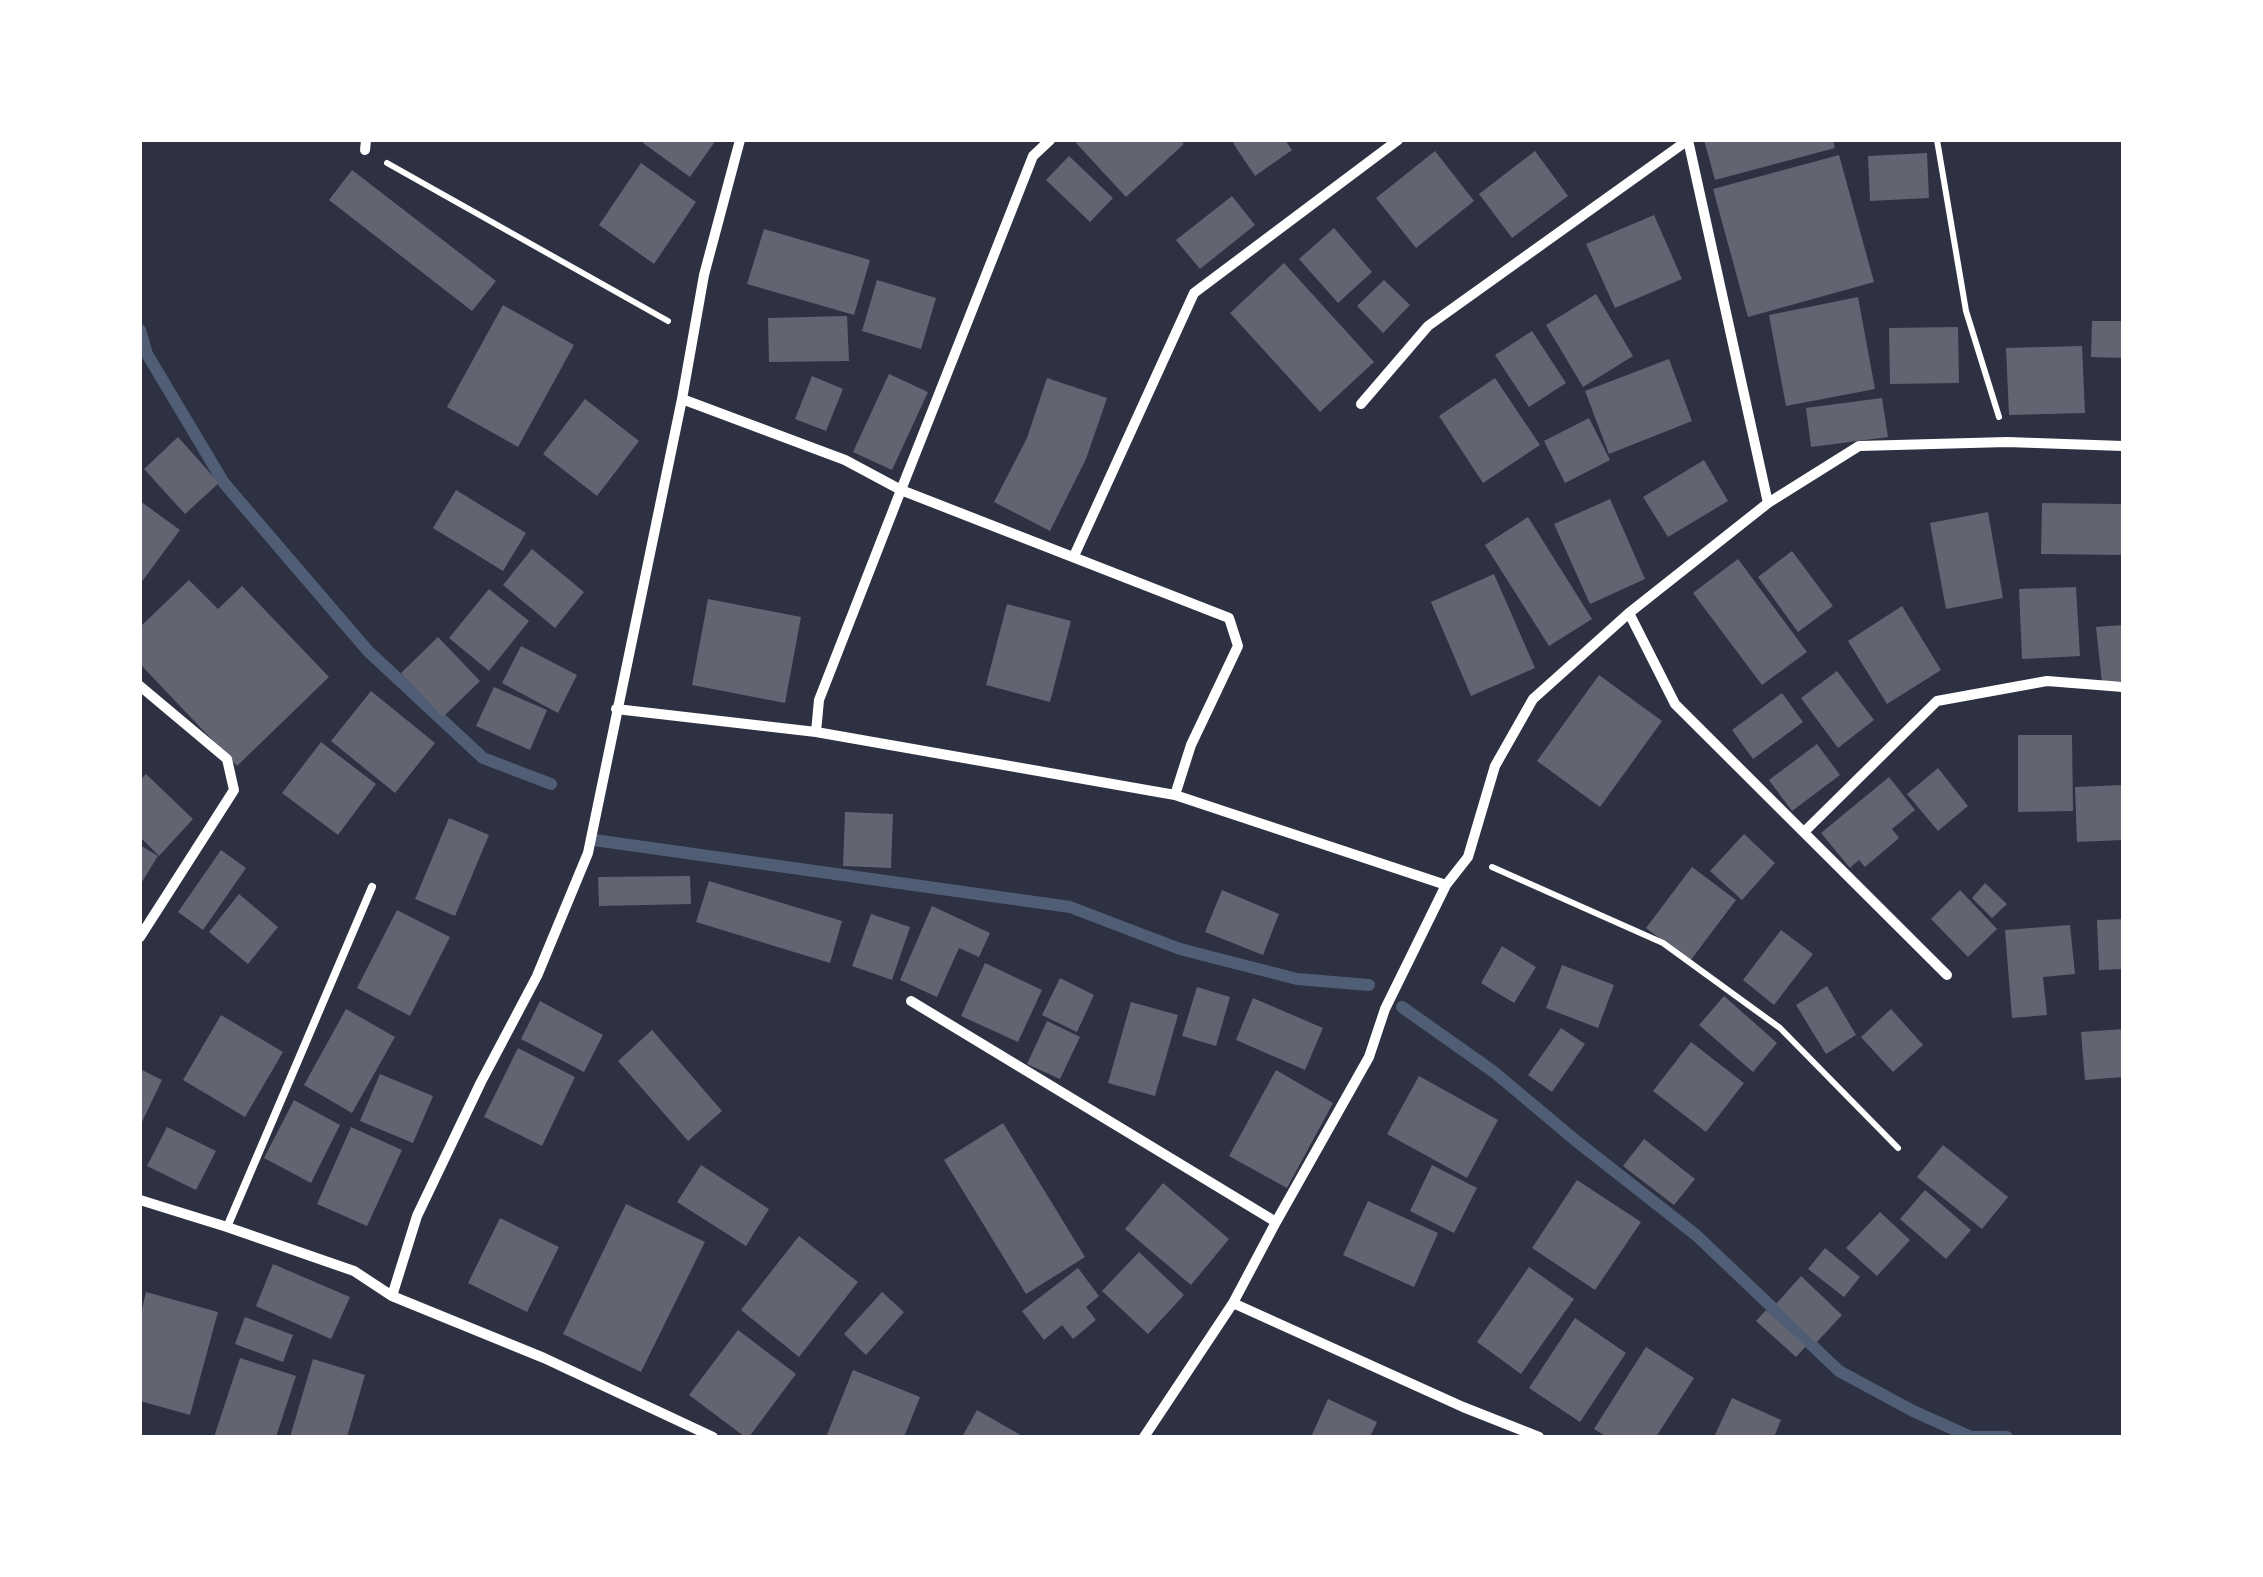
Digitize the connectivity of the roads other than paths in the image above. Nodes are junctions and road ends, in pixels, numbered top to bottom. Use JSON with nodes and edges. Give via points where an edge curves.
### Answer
{"nodes":[{"id":1,"x":740,"y":140,"type":"edge"},
{"id":2,"x":1050,"y":140,"type":"edge"},
{"id":3,"x":1398,"y":140,"type":"edge"},
{"id":4,"x":1688,"y":140,"type":"edge"},
{"id":5,"x":682,"y":399,"type":"junction"},
{"id":6,"x":1360,"y":404,"type":"dead end"},
{"id":7,"x":2123,"y":446,"type":"edge"},
{"id":8,"x":900,"y":490,"type":"junction"},
{"id":9,"x":1768,"y":502,"type":"junction"},
{"id":10,"x":1074,"y":556,"type":"junction"},
{"id":11,"x":1630,"y":613,"type":"junction"},
{"id":12,"x":140,"y":686,"type":"edge"},
{"id":13,"x":2123,"y":687,"type":"edge"},
{"id":14,"x":616,"y":709,"type":"junction"},
{"id":15,"x":816,"y":732,"type":"junction"},
{"id":16,"x":1175,"y":795,"type":"junction"},
{"id":17,"x":1804,"y":832,"type":"junction"},
{"id":18,"x":1446,"y":885,"type":"junction"},
{"id":19,"x":372,"y":887,"type":"dead end"},
{"id":20,"x":140,"y":937,"type":"edge"},
{"id":21,"x":1947,"y":976,"type":"dead end"},
{"id":22,"x":910,"y":1001,"type":"dead end"},
{"id":23,"x":140,"y":1200,"type":"edge"},
{"id":24,"x":1276,"y":1222,"type":"junction"},
{"id":25,"x":227,"y":1227,"type":"junction"},
{"id":26,"x":392,"y":1296,"type":"junction"},
{"id":27,"x":1233,"y":1303,"type":"junction"},
{"id":28,"x":713,"y":1437,"type":"edge"},
{"id":29,"x":1144,"y":1437,"type":"edge"},
{"id":30,"x":1539,"y":1437,"type":"edge"}],
"edges":[{"from":1,"to":5,"type":"street","via":[[704,275]]},
{"from":2,"to":8,"type":"street","via":[[1033,156]]},
{"from":3,"to":10,"type":"street","via":[[1194,293]]},
{"from":4,"to":6,"type":"street","via":[[1428,326]]},
{"from":4,"to":9,"type":"street"},
{"from":5,"to":8,"type":"street","via":[[845,460]]},
{"from":5,"to":14,"type":"street"},
{"from":7,"to":9,"type":"street","via":[[1860,446]]},
{"from":8,"to":10,"type":"street"},
{"from":8,"to":15,"type":"street","via":[[819,700]]},
{"from":9,"to":11,"type":"street"},
{"from":10,"to":16,"type":"street","via":[[1228,618],[1238,646],[1190,746]]},
{"from":11,"to":17,"type":"street","via":[[1675,704]]},
{"from":11,"to":18,"type":"street","via":[[1533,699],[1495,766],[1468,856]]},
{"from":12,"to":20,"type":"street","via":[[227,759],[234,790]]},
{"from":13,"to":17,"type":"street","via":[[2047,681],[1937,701]]},
{"from":14,"to":15,"type":"street"},
{"from":14,"to":26,"type":"street","via":[[588,853],[537,976],[417,1216]]},
{"from":15,"to":16,"type":"street"},
{"from":16,"to":18,"type":"street"},
{"from":17,"to":21,"type":"street"},
{"from":18,"to":24,"type":"street","via":[[1385,1009],[1369,1057]]},
{"from":19,"to":25,"type":"lane"},
{"from":22,"to":24,"type":"street"},
{"from":23,"to":25,"type":"street"},
{"from":24,"to":27,"type":"street"},
{"from":25,"to":26,"type":"street","via":[[354,1271]]},
{"from":26,"to":28,"type":"street"},
{"from":27,"to":29,"type":"street"},
{"from":27,"to":30,"type":"street"}]}
